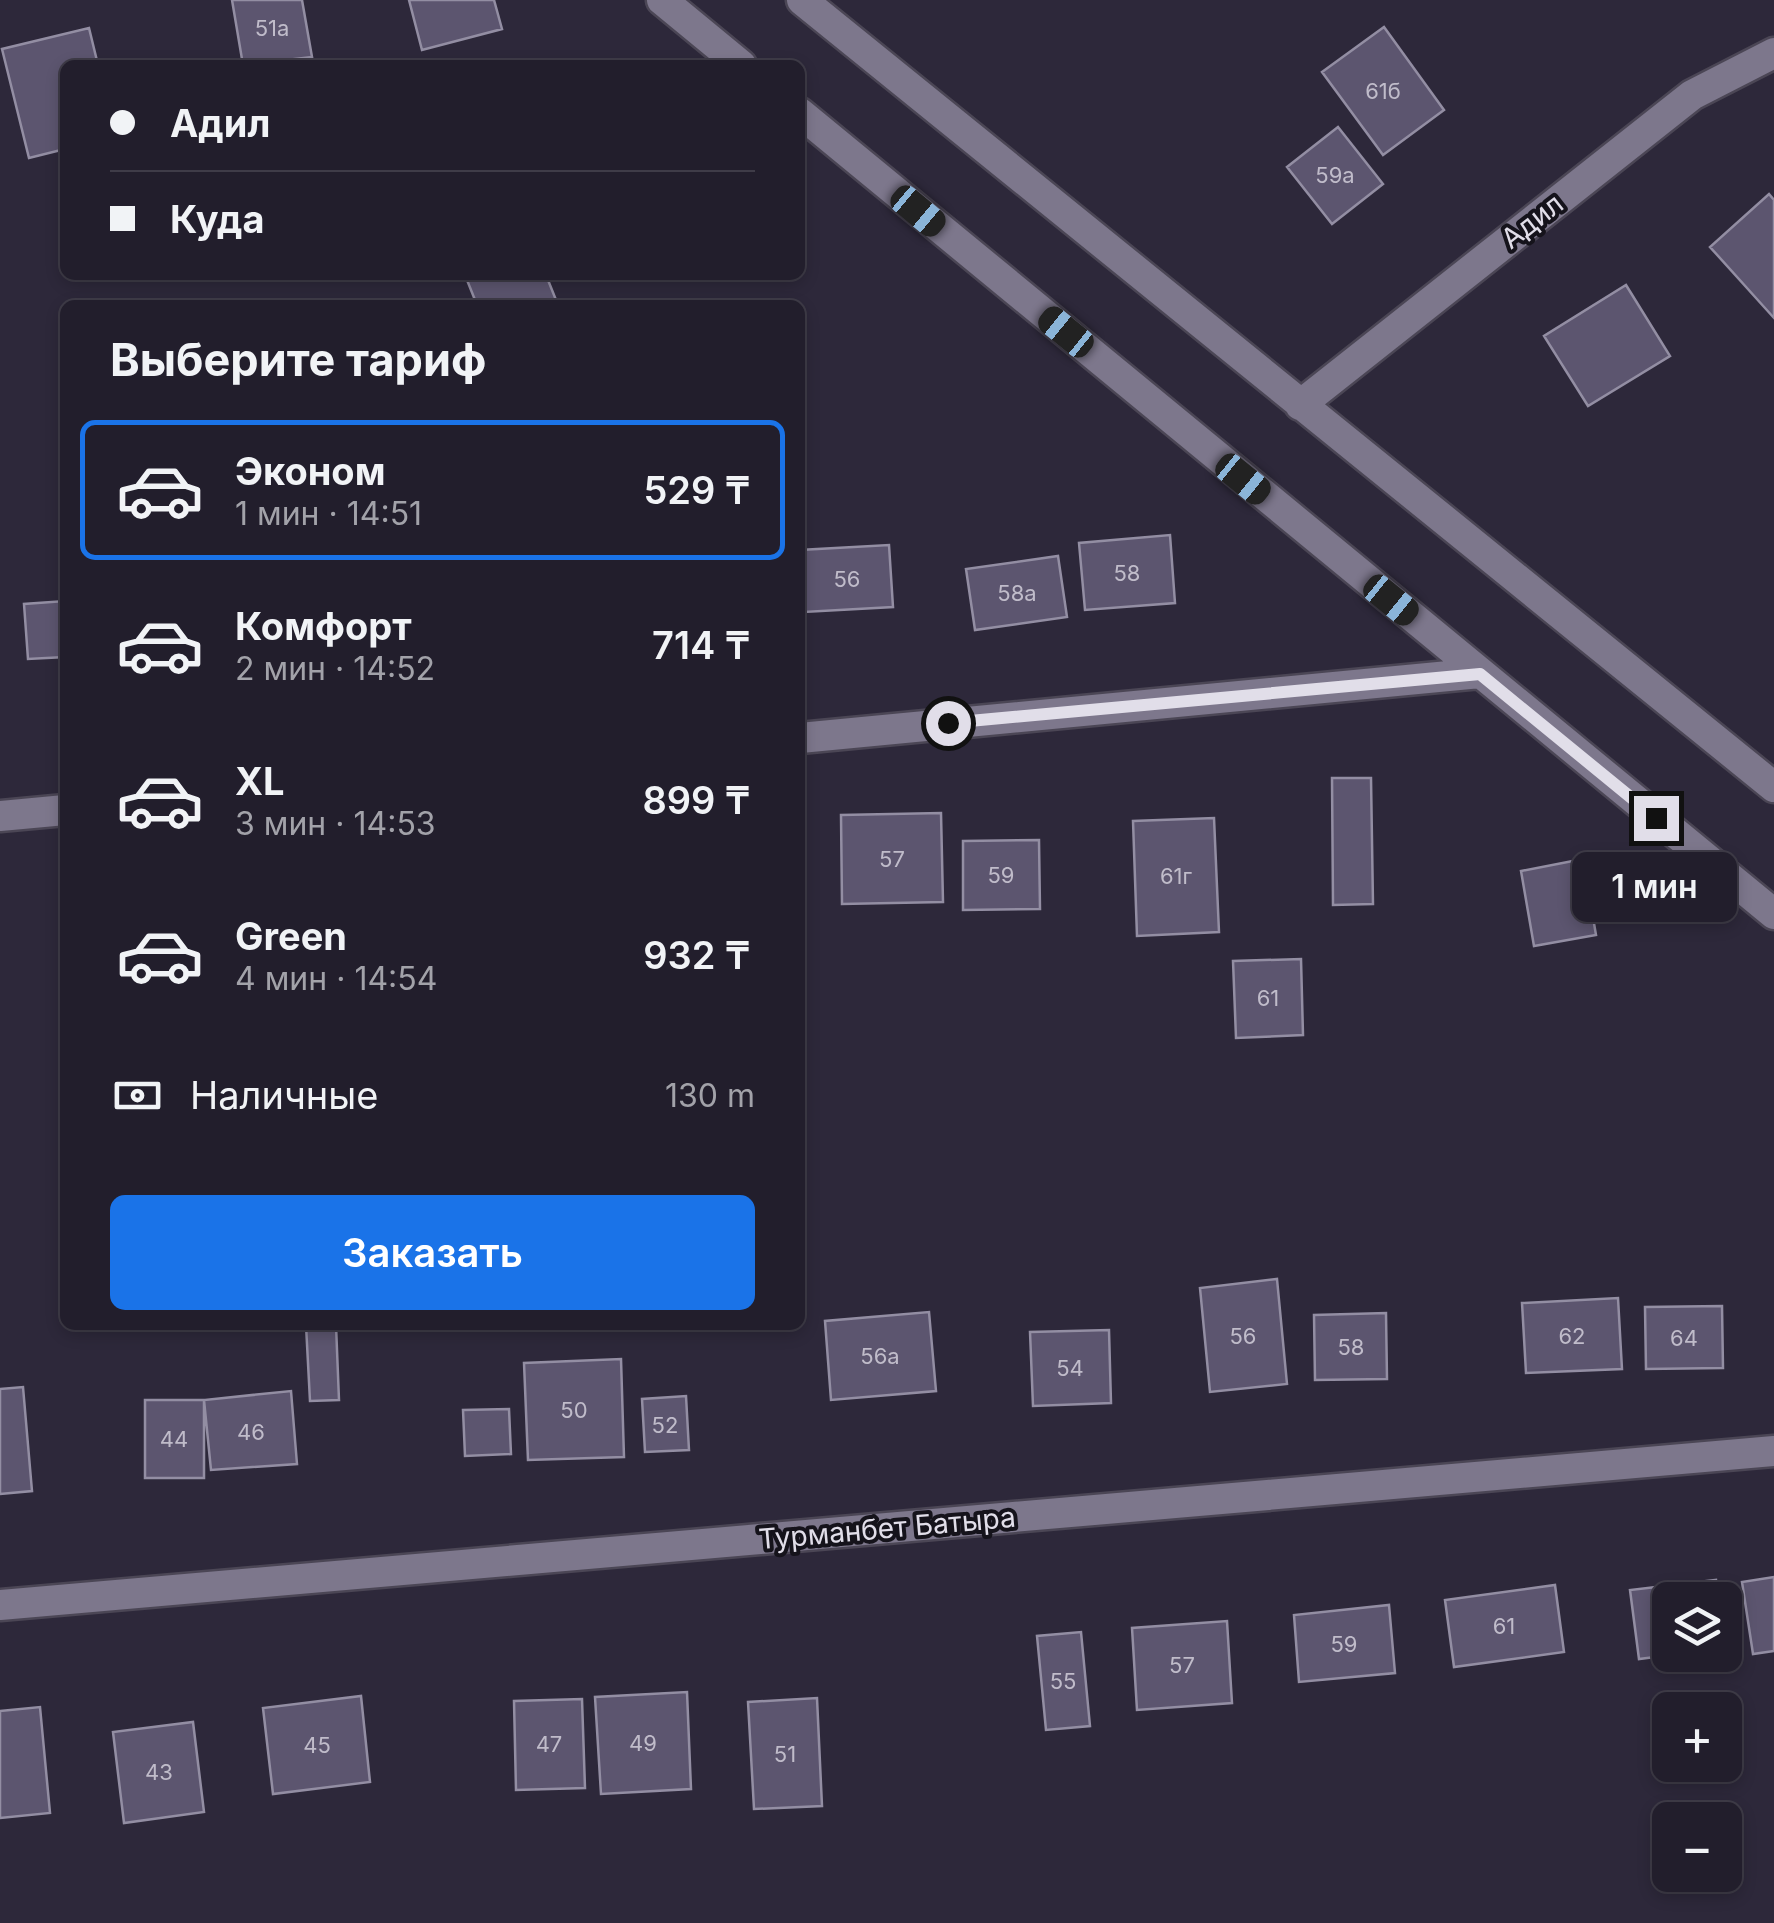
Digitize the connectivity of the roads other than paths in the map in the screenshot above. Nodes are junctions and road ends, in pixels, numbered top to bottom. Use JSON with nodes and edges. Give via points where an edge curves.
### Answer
{"nodes":[{"id":1,"x":662,"y":0,"type":"edge"},
{"id":2,"x":802,"y":0,"type":"edge"},
{"id":3,"x":1774,"y":52,"type":"edge"},
{"id":4,"x":735,"y":60,"type":"edge"},
{"id":5,"x":805,"y":118,"type":"edge"},
{"id":6,"x":1300,"y":404,"type":"junction"},
{"id":7,"x":1480,"y":674,"type":"junction"},
{"id":8,"x":805,"y":738,"type":"edge"},
{"id":9,"x":1774,"y":787,"type":"edge"},
{"id":10,"x":60,"y":810,"type":"edge"},
{"id":11,"x":0,"y":816,"type":"edge"},
{"id":12,"x":1774,"y":914,"type":"edge"},
{"id":13,"x":1774,"y":1451,"type":"edge"},
{"id":14,"x":0,"y":1605,"type":"edge"}],
"edges":[{"from":1,"to":4,"type":"street"},
{"from":2,"to":6,"type":"street"},
{"from":3,"to":6,"type":"street","name":"Адил","via":[[1692,95]]},
{"from":5,"to":7,"type":"street"},
{"from":6,"to":9,"type":"street"},
{"from":7,"to":8,"type":"street"},
{"from":7,"to":12,"type":"street"},
{"from":10,"to":11,"type":"street"},
{"from":13,"to":14,"type":"street","name":"Турманбет Батыра"}]}
